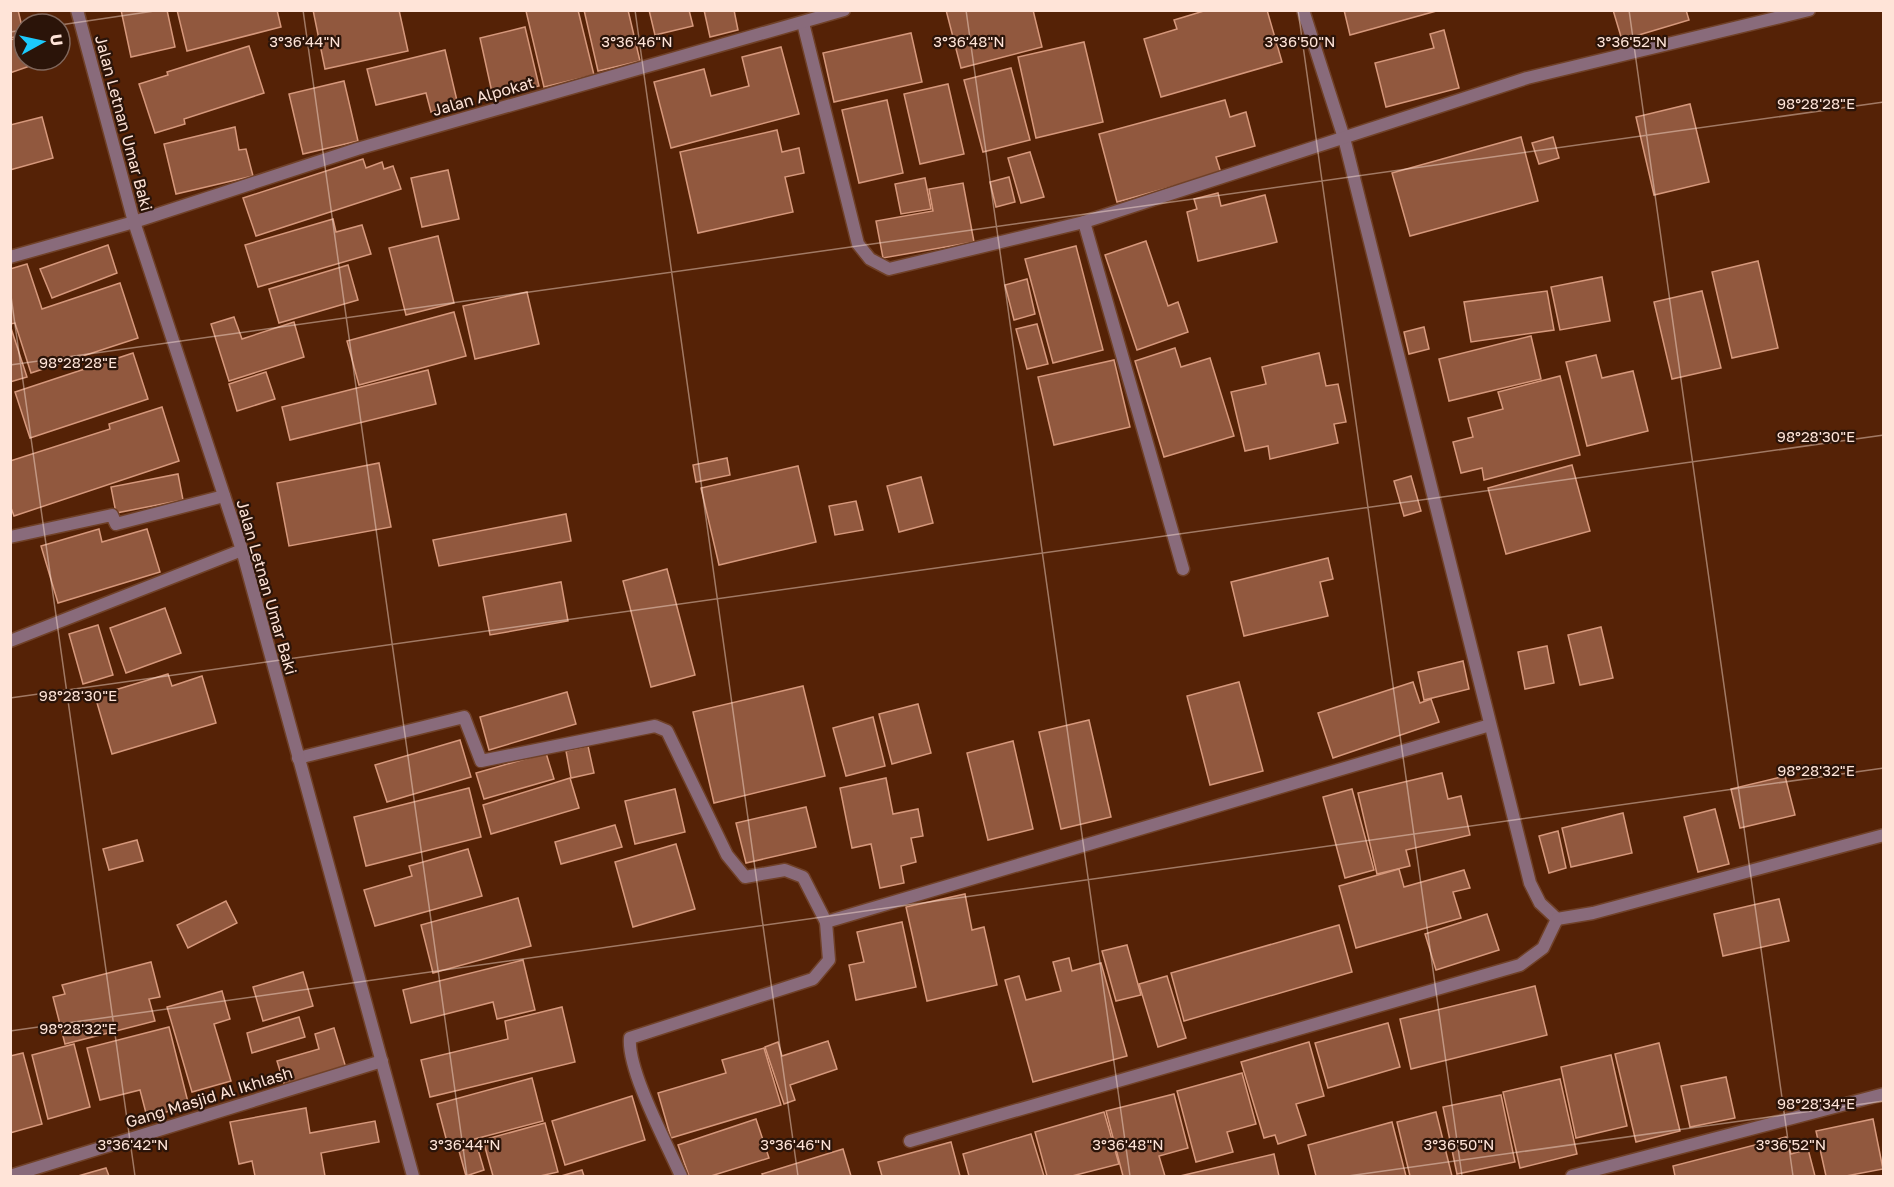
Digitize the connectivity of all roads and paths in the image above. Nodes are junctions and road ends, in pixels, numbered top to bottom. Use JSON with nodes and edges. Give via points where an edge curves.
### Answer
{"nodes":[{"id":1,"x":77,"y":10,"type":"edge"},
{"id":2,"x":844,"y":10,"type":"edge"},
{"id":3,"x":1303,"y":10,"type":"edge"},
{"id":4,"x":1809,"y":10,"type":"edge"},
{"id":5,"x":803,"y":23,"type":"junction"},
{"id":6,"x":1344,"y":138,"type":"junction"},
{"id":7,"x":134,"y":222,"type":"junction"},
{"id":8,"x":1084,"y":222,"type":"junction"},
{"id":9,"x":10,"y":257,"type":"edge"},
{"id":10,"x":224,"y":496,"type":"junction"},
{"id":11,"x":10,"y":537,"type":"edge"},
{"id":12,"x":242,"y":550,"type":"junction"},
{"id":13,"x":1183,"y":569,"type":"dead end"},
{"id":14,"x":10,"y":641,"type":"edge"},
{"id":15,"x":1490,"y":725,"type":"junction"},
{"id":16,"x":298,"y":758,"type":"junction"},
{"id":17,"x":1884,"y":836,"type":"edge"},
{"id":18,"x":1557,"y":919,"type":"junction"},
{"id":19,"x":826,"y":922,"type":"junction"},
{"id":20,"x":382,"y":1061,"type":"junction"},
{"id":21,"x":1884,"y":1094,"type":"edge"},
{"id":22,"x":910,"y":1141,"type":"dead end"},
{"id":23,"x":10,"y":1176,"type":"edge"},
{"id":24,"x":413,"y":1176,"type":"edge"},
{"id":25,"x":681,"y":1176,"type":"edge"},
{"id":26,"x":1572,"y":1176,"type":"edge"}],
"edges":[{"from":1,"to":7,"type":"street","name":"Jalan Letnan Umar Baki"},
{"from":2,"to":5,"type":"street","name":"Jalan Alpokat"},
{"from":3,"to":6,"type":"street"},
{"from":4,"to":6,"type":"street","via":[[1527,78]]},
{"from":5,"to":7,"type":"street","name":"Jalan Alpokat","via":[[357,149]]},
{"from":5,"to":8,"type":"street","via":[[858,244],[870,259],[890,269]]},
{"from":6,"to":8,"type":"street"},
{"from":6,"to":15,"type":"street"},
{"from":7,"to":9,"type":"street","name":"Jalan Alpokat"},
{"from":7,"to":10,"type":"street","name":"Jalan Letnan Umar Baki"},
{"from":8,"to":13,"type":"street"},
{"from":10,"to":11,"type":"street","via":[[116,524],[112,515]]},
{"from":10,"to":12,"type":"street","name":"Jalan Letnan Umar Baki"},
{"from":12,"to":14,"type":"street"},
{"from":12,"to":16,"type":"street","name":"Jalan Letnan Umar Baki"},
{"from":15,"to":18,"type":"street","via":[[1530,883],[1540,903]]},
{"from":15,"to":19,"type":"street"},
{"from":16,"to":19,"type":"street","via":[[464,717],[481,761],[655,726],[667,731],[727,855],[745,877],[785,870],[803,877]]},
{"from":16,"to":20,"type":"street","name":"Jalan Letnan Umar Baki"},
{"from":17,"to":18,"type":"street","via":[[1593,913]]},
{"from":18,"to":22,"type":"street","via":[[1542,948],[1520,965]]},
{"from":19,"to":25,"type":"street","via":[[829,960],[813,979],[630,1038],[629,1050],[637,1074]]},
{"from":20,"to":23,"type":"street","name":"Gang Masjid Al Ikhlash"},
{"from":20,"to":24,"type":"street","name":"Jalan Letnan Umar Baki"},
{"from":21,"to":26,"type":"street"}]}
